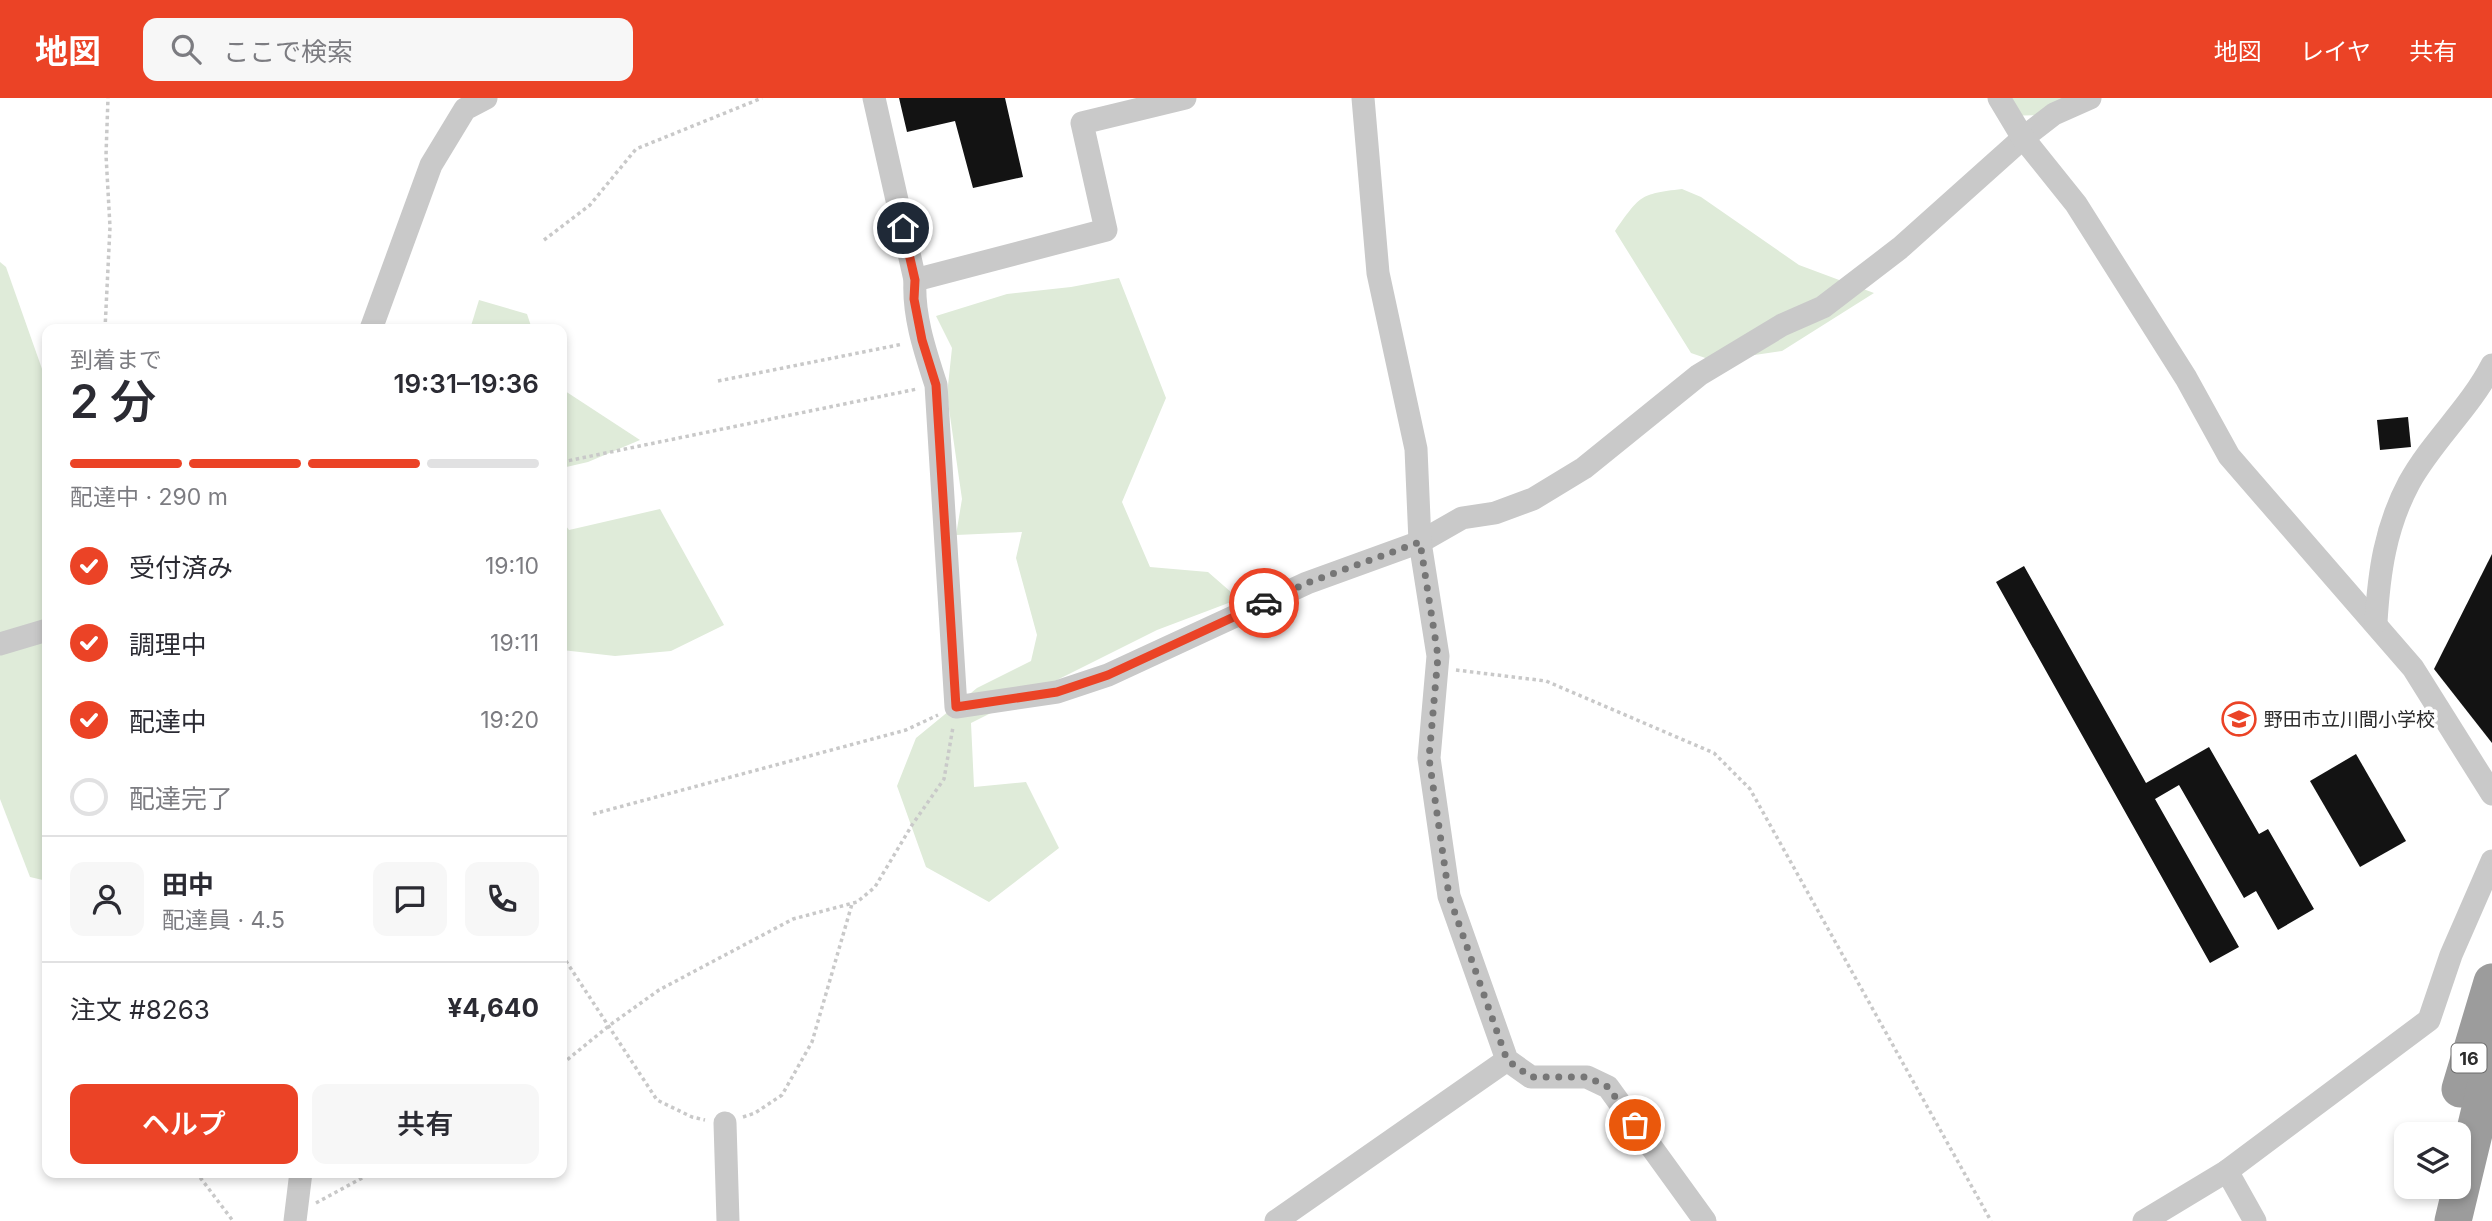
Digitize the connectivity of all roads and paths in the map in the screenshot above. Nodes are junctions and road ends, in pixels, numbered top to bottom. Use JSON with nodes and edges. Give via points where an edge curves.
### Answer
{"nodes":[{"id":1,"x":108,"y":98,"type":"edge"},
{"id":2,"x":486,"y":98,"type":"edge"},
{"id":3,"x":762,"y":98,"type":"edge"},
{"id":4,"x":874,"y":98,"type":"edge"},
{"id":5,"x":1185,"y":98,"type":"edge"},
{"id":6,"x":1363,"y":98,"type":"edge"},
{"id":7,"x":1999,"y":98,"type":"edge"},
{"id":8,"x":2090,"y":98,"type":"edge"},
{"id":9,"x":1122,"y":106,"type":"edge"},
{"id":10,"x":2023,"y":138,"type":"junction"},
{"id":11,"x":544,"y":240,"type":"dead end"},
{"id":12,"x":915,"y":280,"type":"junction"},
{"id":13,"x":105,"y":324,"type":"edge"},
{"id":14,"x":373,"y":324,"type":"edge"},
{"id":15,"x":922,"y":340,"type":"junction"},
{"id":16,"x":2492,"y":365,"type":"edge"},
{"id":17,"x":718,"y":381,"type":"dead end"},
{"id":18,"x":936,"y":385,"type":"junction"},
{"id":19,"x":567,"y":462,"type":"edge"},
{"id":20,"x":1420,"y":542,"type":"junction"},
{"id":21,"x":2376,"y":622,"type":"junction"},
{"id":22,"x":42,"y":631,"type":"edge"},
{"id":23,"x":0,"y":644,"type":"edge"},
{"id":24,"x":1437,"y":667,"type":"junction"},
{"id":25,"x":956,"y":707,"type":"junction"},
{"id":26,"x":2492,"y":794,"type":"edge"},
{"id":27,"x":593,"y":814,"type":"dead end"},
{"id":28,"x":2487,"y":861,"type":"edge"},
{"id":29,"x":2492,"y":867,"type":"edge"},
{"id":30,"x":852,"y":904,"type":"junction"},
{"id":31,"x":567,"y":962,"type":"edge"},
{"id":32,"x":2492,"y":982,"type":"edge"},
{"id":33,"x":610,"y":1024,"type":"junction"},
{"id":34,"x":567,"y":1060,"type":"edge"},
{"id":35,"x":1507,"y":1060,"type":"junction"},
{"id":36,"x":2490,"y":1064,"type":"edge"},
{"id":37,"x":2451,"y":1122,"type":"edge"},
{"id":38,"x":725,"y":1123,"type":"junction"},
{"id":39,"x":2227,"y":1171,"type":"junction"},
{"id":40,"x":201,"y":1178,"type":"edge"},
{"id":41,"x":300,"y":1178,"type":"edge"},
{"id":42,"x":363,"y":1178,"type":"edge"},
{"id":43,"x":2433,"y":1199,"type":"edge"},
{"id":44,"x":296,"y":1217,"type":"edge"},
{"id":45,"x":233,"y":1221,"type":"edge"},
{"id":46,"x":728,"y":1221,"type":"edge"},
{"id":47,"x":1276,"y":1221,"type":"edge"},
{"id":48,"x":1705,"y":1221,"type":"edge"},
{"id":49,"x":1992,"y":1221,"type":"edge"},
{"id":50,"x":2144,"y":1221,"type":"edge"},
{"id":51,"x":2255,"y":1221,"type":"edge"},
{"id":52,"x":2428,"y":1221,"type":"edge"},
{"id":53,"x":2453,"y":1221,"type":"edge"},
{"id":54,"x":2468,"y":1221,"type":"edge"}],
"edges":[{"from":1,"to":13,"type":"path","via":[[110,227]]},
{"from":2,"to":14,"type":"street","via":[[465,109],[431,165]]},
{"from":3,"to":11,"type":"path","via":[[636,149],[590,205]]},
{"from":4,"to":12,"type":"street"},
{"from":5,"to":9,"type":"street"},
{"from":6,"to":20,"type":"street","via":[[1378,273],[1416,449]]},
{"from":7,"to":10,"type":"street"},
{"from":8,"to":10,"type":"street","via":[[2054,114]]},
{"from":9,"to":12,"type":"street","via":[[1082,123],[1106,230]]},
{"from":10,"to":20,"type":"street","via":[[1900,248],[1823,307],[1782,325],[1699,375],[1584,468],[1533,499],[1495,513],[1462,518]]},
{"from":10,"to":21,"type":"street","via":[[2076,204],[2186,378],[2229,456]]},
{"from":12,"to":15,"type":"street"},
{"from":15,"to":17,"type":"path"},
{"from":15,"to":18,"type":"street"},
{"from":16,"to":21,"type":"street","via":[[2481,388],[2409,483],[2386,536]]},
{"from":18,"to":19,"type":"path"},
{"from":18,"to":25,"type":"street"},
{"from":20,"to":24,"type":"street"},
{"from":20,"to":25,"type":"street","via":[[1307,583],[1108,675],[1057,692]]},
{"from":21,"to":26,"type":"street","via":[[2413,668]]},
{"from":22,"to":23,"type":"street"},
{"from":24,"to":35,"type":"street","via":[[1429,758],[1449,896]]},
{"from":24,"to":49,"type":"path","via":[[1546,681],[1714,753],[1750,789]]},
{"from":25,"to":27,"type":"path","via":[[906,730]]},
{"from":25,"to":30,"type":"path","via":[[944,779],[875,887]]},
{"from":28,"to":29,"type":"path","bridge":true},
{"from":28,"to":39,"type":"street","via":[[2429,1020]]},
{"from":30,"to":33,"type":"path","via":[[793,919],[659,990]]},
{"from":30,"to":38,"type":"path","via":[[812,1042],[782,1096],[755,1113]]},
{"from":31,"to":33,"type":"path"},
{"from":32,"to":37,"type":"highway","number":"16"},
{"from":33,"to":34,"type":"path"},
{"from":33,"to":38,"type":"path","via":[[657,1100],[692,1117]]},
{"from":35,"to":47,"type":"street"},
{"from":35,"to":48,"type":"street","via":[[1531,1077],[1587,1077],[1608,1087]]},
{"from":36,"to":53,"type":"highway","number":"16"},
{"from":36,"to":54,"type":"highway","number":"16"},
{"from":38,"to":46,"type":"street"},
{"from":39,"to":50,"type":"street"},
{"from":39,"to":51,"type":"street"},
{"from":40,"to":45,"type":"path"},
{"from":41,"to":44,"type":"street"},
{"from":42,"to":44,"type":"path"},
{"from":43,"to":52,"type":"highway"}]}
